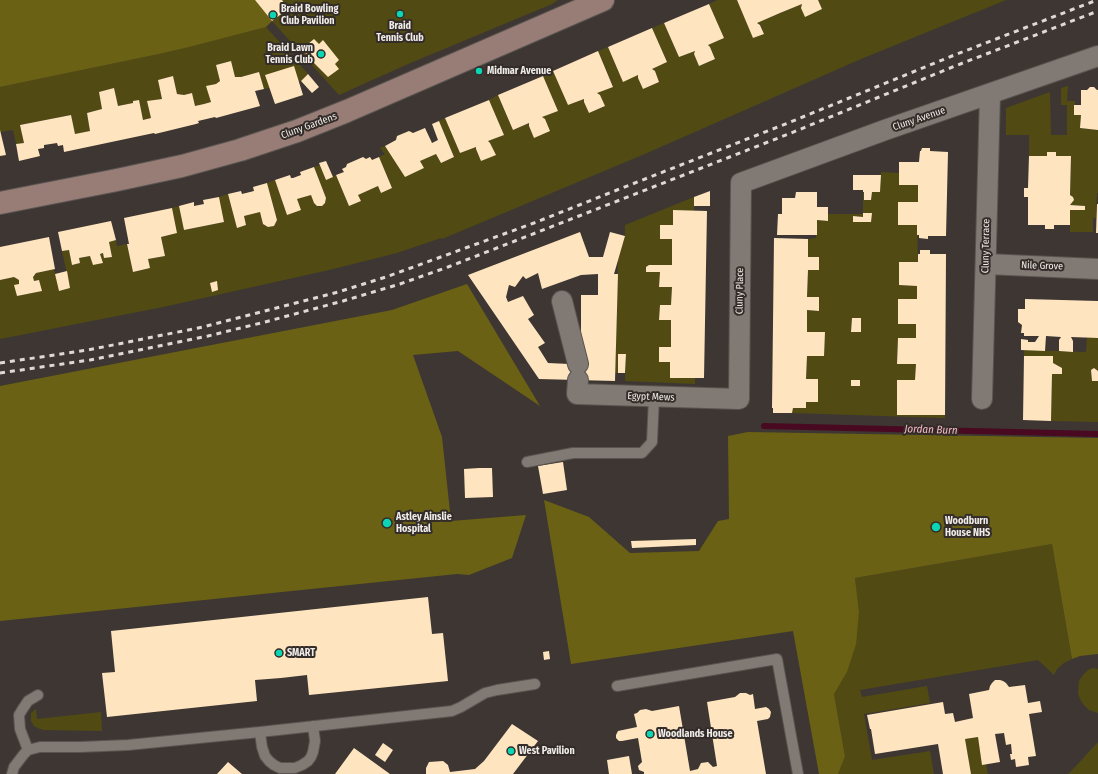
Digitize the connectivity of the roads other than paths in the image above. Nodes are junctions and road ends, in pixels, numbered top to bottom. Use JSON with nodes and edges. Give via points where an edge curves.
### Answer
{"nodes":[{"id":1,"x":596,"y":2,"type":"edge"},
{"id":2,"x":1098,"y":56,"type":"edge"},
{"id":3,"x":990,"y":94,"type":"junction"},
{"id":4,"x":741,"y":183,"type":"joint"},
{"id":5,"x":0,"y":203,"type":"edge"},
{"id":6,"x":986,"y":264,"type":"junction"},
{"id":7,"x":1098,"y":268,"type":"edge"},
{"id":8,"x":562,"y":302,"type":"dead end"},
{"id":9,"x":654,"y":397,"type":"junction"},
{"id":10,"x":739,"y":399,"type":"joint"},
{"id":11,"x":982,"y":399,"type":"dead end"},
{"id":12,"x":527,"y":462,"type":"dead end"},
{"id":13,"x":535,"y":684,"type":"dead end"},
{"id":14,"x":616,"y":686,"type":"dead end"},
{"id":15,"x":38,"y":695,"type":"dead end"},
{"id":16,"x":314,"y":726,"type":"junction"},
{"id":17,"x":260,"y":732,"type":"junction"},
{"id":18,"x":28,"y":750,"type":"junction"},
{"id":19,"x":12,"y":774,"type":"edge"},
{"id":20,"x":798,"y":774,"type":"edge"}],
"edges":[{"from":1,"to":5,"type":"street","name":"Cluny Gardens","via":[[297,131],[182,166]]},
{"from":2,"to":3,"type":"street","name":"Cluny Avenue"},
{"from":3,"to":4,"type":"street","name":"Cluny Avenue"},
{"from":3,"to":6,"type":"street","name":"Cluny Terrace"},
{"from":4,"to":10,"type":"street","name":"Cluny Place"},
{"from":6,"to":7,"type":"street","name":"Nile Grove"},
{"from":6,"to":11,"type":"street","name":"Cluny Terrace"},
{"from":8,"to":9,"type":"street","name":"Egypt Mews","via":[[578,372],[577,394]]},
{"from":9,"to":10,"type":"street","name":"Egypt Mews"},
{"from":9,"to":12,"type":"lane","via":[[652,442],[642,453],[573,453]]},
{"from":13,"to":16,"type":"lane","via":[[485,693],[452,711]]},
{"from":14,"to":20,"type":"lane","via":[[778,659]]},
{"from":15,"to":18,"type":"lane","via":[[28,701],[20,715],[20,729]]},
{"from":16,"to":17,"type":"lane"},
{"from":16,"to":17,"type":"lane","via":[[315,741],[311,757],[295,768],[280,768],[269,761],[262,747]]},
{"from":17,"to":18,"type":"lane","via":[[128,745],[40,747]]},
{"from":18,"to":19,"type":"lane","via":[[17,762]]}]}
